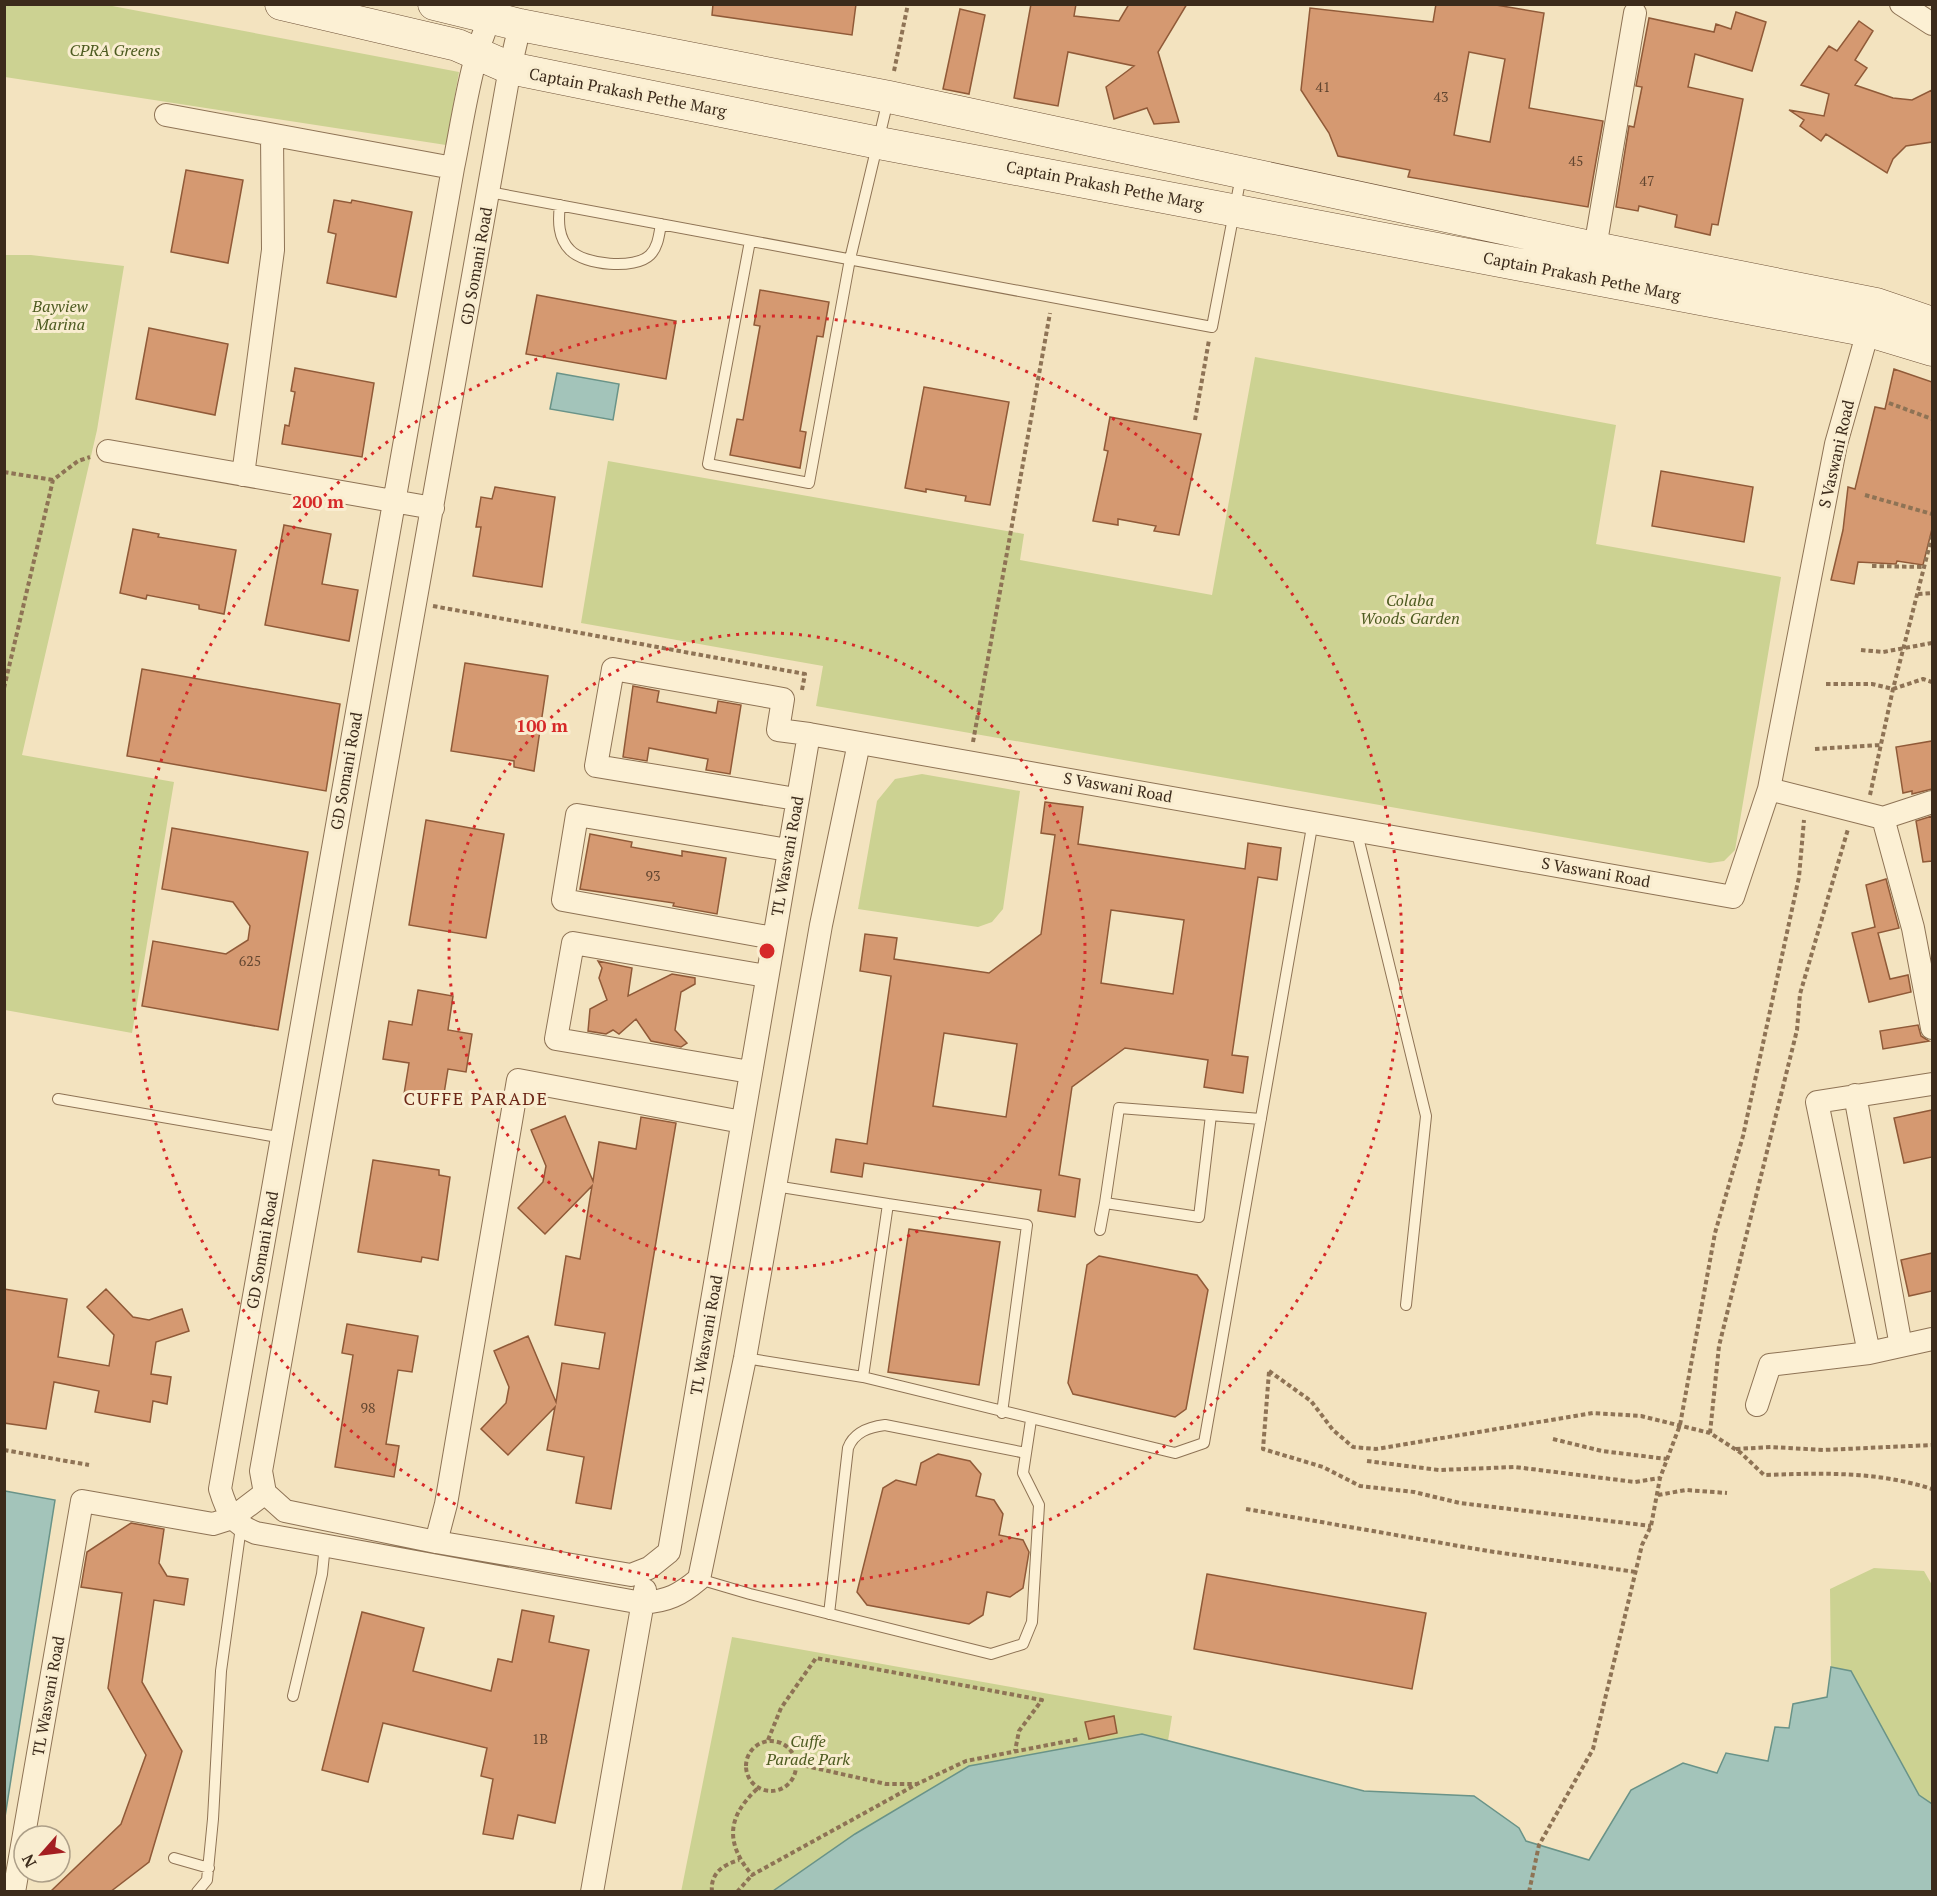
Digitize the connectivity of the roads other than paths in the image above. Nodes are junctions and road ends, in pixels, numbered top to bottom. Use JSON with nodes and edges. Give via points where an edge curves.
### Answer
{"nodes":[{"id":1,"x":281,"y":4,"type":"edge"},
{"id":2,"x":434,"y":4,"type":"edge"},
{"id":3,"x":1901,"y":4,"type":"edge"},
{"id":4,"x":1635,"y":13,"type":"dead end"},
{"id":5,"x":503,"y":16,"type":"edge"},
{"id":6,"x":1932,"y":24,"type":"edge"},
{"id":7,"x":478,"y":55,"type":"junction"},
{"id":8,"x":510,"y":68,"type":"junction"},
{"id":9,"x":889,"y":97,"type":"junction"},
{"id":10,"x":166,"y":115,"type":"dead end"},
{"id":11,"x":272,"y":135,"type":"junction"},
{"id":12,"x":1082,"y":139,"type":"junction"},
{"id":13,"x":879,"y":143,"type":"junction"},
{"id":14,"x":453,"y":168,"type":"junction"},
{"id":15,"x":1242,"y":173,"type":"junction"},
{"id":16,"x":1100,"y":184,"type":"junction"},
{"id":17,"x":489,"y":192,"type":"junction"},
{"id":18,"x":560,"y":205,"type":"junction"},
{"id":19,"x":1235,"y":209,"type":"junction"},
{"id":20,"x":661,"y":224,"type":"junction"},
{"id":21,"x":750,"y":241,"type":"junction"},
{"id":22,"x":1595,"y":248,"type":"junction"},
{"id":23,"x":850,"y":260,"type":"junction"},
{"id":24,"x":1872,"y":317,"type":"junction"},
{"id":25,"x":1932,"y":323,"type":"edge"},
{"id":26,"x":1932,"y":350,"type":"edge"},
{"id":27,"x":108,"y":451,"type":"road end"},
{"id":28,"x":243,"y":475,"type":"junction"},
{"id":29,"x":394,"y":501,"type":"junction"},
{"id":30,"x":433,"y":508,"type":"junction"},
{"id":31,"x":802,"y":733,"type":"junction"},
{"id":32,"x":859,"y":743,"type":"junction"},
{"id":33,"x":1769,"y":789,"type":"junction"},
{"id":34,"x":796,"y":799,"type":"junction"},
{"id":35,"x":1932,"y":802,"type":"edge"},
{"id":36,"x":1867,"y":814,"type":"junction"},
{"id":37,"x":1313,"y":821,"type":"junction"},
{"id":38,"x":1356,"y":829,"type":"junction"},
{"id":39,"x":788,"y":850,"type":"junction"},
{"id":40,"x":1923,"y":926,"type":"edge"},
{"id":41,"x":773,"y":938,"type":"junction"},
{"id":42,"x":766,"y":976,"type":"junction"},
{"id":43,"x":1932,"y":1028,"type":"edge"},
{"id":44,"x":750,"y":1072,"type":"junction"},
{"id":45,"x":1932,"y":1084,"type":"edge"},
{"id":46,"x":1855,"y":1095,"type":"junction"},
{"id":47,"x":58,"y":1100,"type":"dead end"},
{"id":48,"x":1211,"y":1115,"type":"junction"},
{"id":49,"x":1261,"y":1119,"type":"junction"},
{"id":50,"x":742,"y":1122,"type":"junction"},
{"id":51,"x":277,"y":1137,"type":"junction"},
{"id":52,"x":775,"y":1186,"type":"junction"},
{"id":53,"x":1105,"y":1203,"type":"junction"},
{"id":54,"x":888,"y":1204,"type":"junction"},
{"id":55,"x":1100,"y":1230,"type":"dead end"},
{"id":56,"x":1406,"y":1305,"type":"dead end"},
{"id":57,"x":1932,"y":1339,"type":"edge"},
{"id":58,"x":1901,"y":1346,"type":"junction"},
{"id":59,"x":1869,"y":1353,"type":"junction"},
{"id":60,"x":745,"y":1358,"type":"junction"},
{"id":61,"x":863,"y":1377,"type":"junction"},
{"id":62,"x":1757,"y":1405,"type":"dead end"},
{"id":63,"x":1002,"y":1413,"type":"junction"},
{"id":64,"x":1030,"y":1420,"type":"junction"},
{"id":65,"x":1026,"y":1453,"type":"junction"},
{"id":66,"x":265,"y":1493,"type":"junction"},
{"id":67,"x":236,"y":1523,"type":"junction"},
{"id":68,"x":436,"y":1542,"type":"junction"},
{"id":69,"x":325,"y":1545,"type":"junction"},
{"id":70,"x":649,"y":1568,"type":"junction"},
{"id":71,"x":699,"y":1579,"type":"junction"},
{"id":72,"x":642,"y":1603,"type":"junction"},
{"id":73,"x":829,"y":1614,"type":"junction"},
{"id":74,"x":293,"y":1696,"type":"dead end"},
{"id":75,"x":174,"y":1858,"type":"dead end"},
{"id":76,"x":208,"y":1868,"type":"junction"},
{"id":77,"x":14,"y":1892,"type":"edge"},
{"id":78,"x":196,"y":1892,"type":"edge"},
{"id":79,"x":592,"y":1892,"type":"edge"}],
"edges":[{"from":1,"to":7,"type":"main road","name":"Captain Prakash Pethe Marg","via":[[457,45]]},
{"from":2,"to":5,"type":"main road","name":"Captain Prakash Pethe Marg"},
{"from":3,"to":6,"type":"street"},
{"from":4,"to":22,"type":"street"},
{"from":5,"to":7,"type":"street","name":"GD Somani Road"},
{"from":5,"to":8,"type":"street","name":"GD Somani Road"},
{"from":5,"to":9,"type":"main road","name":"Captain Prakash Pethe Marg"},
{"from":7,"to":8,"type":"main road","name":"Captain Prakash Pethe Marg"},
{"from":7,"to":14,"type":"street","name":"GD Somani Road"},
{"from":8,"to":13,"type":"main road","name":"Captain Prakash Pethe Marg"},
{"from":8,"to":17,"type":"street","name":"GD Somani Road"},
{"from":9,"to":12,"type":"main road","name":"Captain Prakash Pethe Marg"},
{"from":9,"to":13,"type":"lane"},
{"from":10,"to":11,"type":"street"},
{"from":11,"to":14,"type":"street"},
{"from":11,"to":28,"type":"street","via":[[273,250]]},
{"from":12,"to":15,"type":"main road","name":"Captain Prakash Pethe Marg"},
{"from":12,"to":16,"type":"main road"},
{"from":13,"to":16,"type":"main road","name":"Captain Prakash Pethe Marg"},
{"from":13,"to":23,"type":"lane"},
{"from":14,"to":29,"type":"street","name":"GD Somani Road"},
{"from":15,"to":19,"type":"lane"},
{"from":15,"to":22,"type":"main road","name":"Captain Prakash Pethe Marg"},
{"from":16,"to":19,"type":"main road","name":"Captain Prakash Pethe Marg"},
{"from":17,"to":18,"type":"lane"},
{"from":17,"to":30,"type":"street","name":"GD Somani Road"},
{"from":18,"to":20,"type":"lane"},
{"from":18,"to":20,"type":"lane","via":[[558,220],[565,243],[578,256],[594,261],[641,261],[655,248]]},
{"from":19,"to":23,"type":"lane","via":[[1212,327]]},
{"from":19,"to":24,"type":"main road","name":"Captain Prakash Pethe Marg"},
{"from":20,"to":21,"type":"lane"},
{"from":21,"to":23,"type":"lane"},
{"from":21,"to":23,"type":"lane","via":[[708,464],[809,483]]},
{"from":22,"to":24,"type":"main road","name":"Captain Prakash Pethe Marg"},
{"from":24,"to":25,"type":"main road","name":"Captain Prakash Pethe Marg"},
{"from":24,"to":26,"type":"main road","name":"Captain Prakash Pethe Marg"},
{"from":24,"to":33,"type":"street","name":"S Vaswani Road","via":[[1836,444]]},
{"from":27,"to":28,"type":"street"},
{"from":28,"to":29,"type":"street"},
{"from":29,"to":30,"type":"street"},
{"from":29,"to":51,"type":"street","name":"GD Somani Road"},
{"from":30,"to":66,"type":"street","name":"GD Somani Road","via":[[261,1471]]},
{"from":31,"to":32,"type":"street"},
{"from":31,"to":34,"type":"street","name":"TL Wasvani Road"},
{"from":31,"to":34,"type":"street","via":[[778,730],[783,699],[613,669],[596,766]]},
{"from":32,"to":37,"type":"street","name":"S Vaswani Road"},
{"from":32,"to":52,"type":"street","via":[[821,924]]},
{"from":33,"to":36,"type":"street"},
{"from":33,"to":38,"type":"street","name":"S Vaswani Road","via":[[1733,897]]},
{"from":34,"to":39,"type":"street","name":"TL Wasvani Road"},
{"from":35,"to":36,"type":"street"},
{"from":36,"to":40,"type":"street"},
{"from":37,"to":38,"type":"street","name":"S Vaswani Road"},
{"from":37,"to":49,"type":"lane"},
{"from":38,"to":56,"type":"lane","via":[[1426,1116]]},
{"from":39,"to":41,"type":"street","name":"TL Wasvani Road"},
{"from":39,"to":41,"type":"street","via":[[577,815],[563,900]]},
{"from":40,"to":43,"type":"street"},
{"from":41,"to":42,"type":"street","name":"TL Wasvani Road"},
{"from":42,"to":44,"type":"street","name":"TL Wasvani Road"},
{"from":42,"to":44,"type":"street","via":[[573,943],[556,1039]]},
{"from":44,"to":50,"type":"street","name":"TL Wasvani Road"},
{"from":45,"to":46,"type":"street"},
{"from":46,"to":58,"type":"street"},
{"from":46,"to":59,"type":"street","via":[[1817,1102]]},
{"from":47,"to":51,"type":"lane"},
{"from":48,"to":49,"type":"lane"},
{"from":48,"to":53,"type":"lane","via":[[1119,1108]]},
{"from":48,"to":53,"type":"lane","via":[[1198,1217]]},
{"from":49,"to":64,"type":"lane","via":[[1204,1443],[1175,1453]]},
{"from":50,"to":68,"type":"street","via":[[518,1080],[446,1504]]},
{"from":50,"to":70,"type":"street","name":"TL Wasvani Road","via":[[669,1552]]},
{"from":51,"to":67,"type":"street","name":"GD Somani Road","via":[[220,1489]]},
{"from":52,"to":54,"type":"lane"},
{"from":52,"to":60,"type":"street"},
{"from":53,"to":55,"type":"lane"},
{"from":54,"to":61,"type":"lane"},
{"from":54,"to":63,"type":"lane","via":[[1027,1225]]},
{"from":57,"to":58,"type":"street"},
{"from":58,"to":59,"type":"street"},
{"from":59,"to":62,"type":"street","via":[[1770,1365]]},
{"from":60,"to":61,"type":"lane"},
{"from":60,"to":71,"type":"street"},
{"from":61,"to":63,"type":"lane"},
{"from":63,"to":64,"type":"lane"},
{"from":64,"to":65,"type":"lane"},
{"from":65,"to":73,"type":"lane","via":[[885,1425],[868,1427],[858,1434],[848,1448]]},
{"from":65,"to":73,"type":"lane","via":[[1023,1473],[1039,1505],[1032,1622],[1023,1644],[991,1654]]},
{"from":66,"to":67,"type":"street"},
{"from":66,"to":68,"type":"street","via":[[285,1510]]},
{"from":67,"to":69,"type":"street","via":[[256,1533]]},
{"from":67,"to":76,"type":"lane"},
{"from":67,"to":77,"type":"street","name":"TL Wasvani Road","via":[[213,1524],[82,1501]]},
{"from":68,"to":70,"type":"street","via":[[631,1575]]},
{"from":69,"to":72,"type":"street"},
{"from":69,"to":74,"type":"lane","via":[[322,1574]]},
{"from":70,"to":72,"type":"street"},
{"from":71,"to":72,"type":"street","via":[[679,1596]]},
{"from":71,"to":73,"type":"lane"},
{"from":72,"to":79,"type":"street"},
{"from":75,"to":76,"type":"lane"},
{"from":76,"to":78,"type":"lane","via":[[207,1880]]}]}
